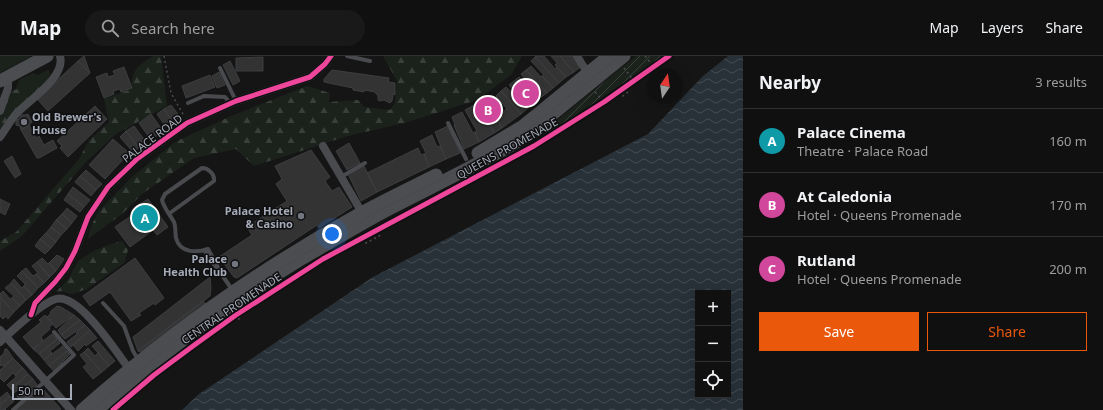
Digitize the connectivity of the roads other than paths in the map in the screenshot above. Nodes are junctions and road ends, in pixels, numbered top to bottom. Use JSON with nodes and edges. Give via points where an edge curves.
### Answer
{"nodes":[{"id":1,"x":60,"y":56,"type":"edge"},
{"id":2,"x":331,"y":56,"type":"edge"},
{"id":3,"x":347,"y":56,"type":"edge"},
{"id":4,"x":577,"y":56,"type":"edge"},
{"id":5,"x":609,"y":56,"type":"edge"},
{"id":6,"x":42,"y":57,"type":"edge"},
{"id":7,"x":370,"y":61,"type":"dead end"},
{"id":8,"x":623,"y":61,"type":"edge"},
{"id":9,"x":220,"y":68,"type":"dead end"},
{"id":10,"x":4,"y":79,"type":"edge"},
{"id":11,"x":592,"y":80,"type":"junction"},
{"id":12,"x":233,"y":102,"type":"junction"},
{"id":13,"x":188,"y":103,"type":"dead end"},
{"id":14,"x":0,"y":111,"type":"edge"},
{"id":15,"x":448,"y":123,"type":"dead end"},
{"id":16,"x":0,"y":137,"type":"edge"},
{"id":17,"x":323,"y":146,"type":"dead end"},
{"id":18,"x":466,"y":159,"type":"junction"},
{"id":19,"x":365,"y":163,"type":"dead end"},
{"id":20,"x":341,"y":177,"type":"junction"},
{"id":21,"x":170,"y":213,"type":"junction"},
{"id":22,"x":366,"y":223,"type":"junction"},
{"id":23,"x":238,"y":301,"type":"junction"},
{"id":24,"x":103,"y":303,"type":"dead end"},
{"id":25,"x":30,"y":315,"type":"junction"},
{"id":26,"x":0,"y":330,"type":"edge"},
{"id":27,"x":54,"y":332,"type":"dead end"},
{"id":28,"x":3,"y":340,"type":"edge"},
{"id":29,"x":138,"y":369,"type":"junction"},
{"id":30,"x":45,"y":381,"type":"junction"},
{"id":31,"x":13,"y":410,"type":"edge"},
{"id":32,"x":71,"y":410,"type":"edge"},
{"id":33,"x":82,"y":410,"type":"edge"},
{"id":34,"x":97,"y":410,"type":"edge"}],
"edges":[{"from":1,"to":16,"type":"street","via":[[59,69],[53,78],[16,114]]},
{"from":2,"to":12,"type":"street","name":"PALACE ROAD","via":[[310,77]]},
{"from":3,"to":7,"type":"lane"},
{"from":4,"to":11,"type":"street"},
{"from":5,"to":11,"type":"main road","name":"QUEENS PROMENADE"},
{"from":6,"to":10,"type":"main road"},
{"from":8,"to":11,"type":"main road","name":"QUEENS PROMENADE"},
{"from":9,"to":12,"type":"lane"},
{"from":10,"to":14,"type":"street","via":[[8,88]]},
{"from":11,"to":18,"type":"main road","name":"QUEENS PROMENADE","via":[[493,145]]},
{"from":11,"to":22,"type":"main road","name":"QUEENS PROMENADE","via":[[515,143]]},
{"from":12,"to":13,"type":"lane","via":[[225,97],[209,95]]},
{"from":12,"to":25,"type":"street","name":"PALACE ROAD","via":[[188,123],[136,159],[108,188],[88,218],[66,268],[35,303]]},
{"from":15,"to":18,"type":"lane"},
{"from":17,"to":20,"type":"street"},
{"from":18,"to":22,"type":"main road","name":"QUEENS PROMENADE"},
{"from":19,"to":20,"type":"lane"},
{"from":20,"to":22,"type":"street"},
{"from":21,"to":21,"type":"lane","via":[[162,202],[163,196],[202,168],[207,169],[214,177],[214,181]]},
{"from":21,"to":23,"type":"lane","via":[[178,244],[194,253],[204,250]]},
{"from":22,"to":23,"type":"main road","name":"CENTRAL PROMENADE","via":[[292,254]]},
{"from":23,"to":29,"type":"main road","name":"CENTRAL PROMENADE","via":[[198,316]]},
{"from":24,"to":29,"type":"lane","via":[[124,326]]},
{"from":25,"to":28,"type":"street"},
{"from":25,"to":29,"type":"street","via":[[51,300],[61,298],[70,301]]},
{"from":26,"to":28,"type":"street"},
{"from":27,"to":30,"type":"lane","via":[[74,355]]},
{"from":28,"to":30,"type":"street"},
{"from":29,"to":33,"type":"main road","name":"CENTRAL PROMENADE"},
{"from":29,"to":34,"type":"main road","name":"CENTRAL PROMENADE"},
{"from":30,"to":31,"type":"lane"},
{"from":30,"to":32,"type":"street"}]}
